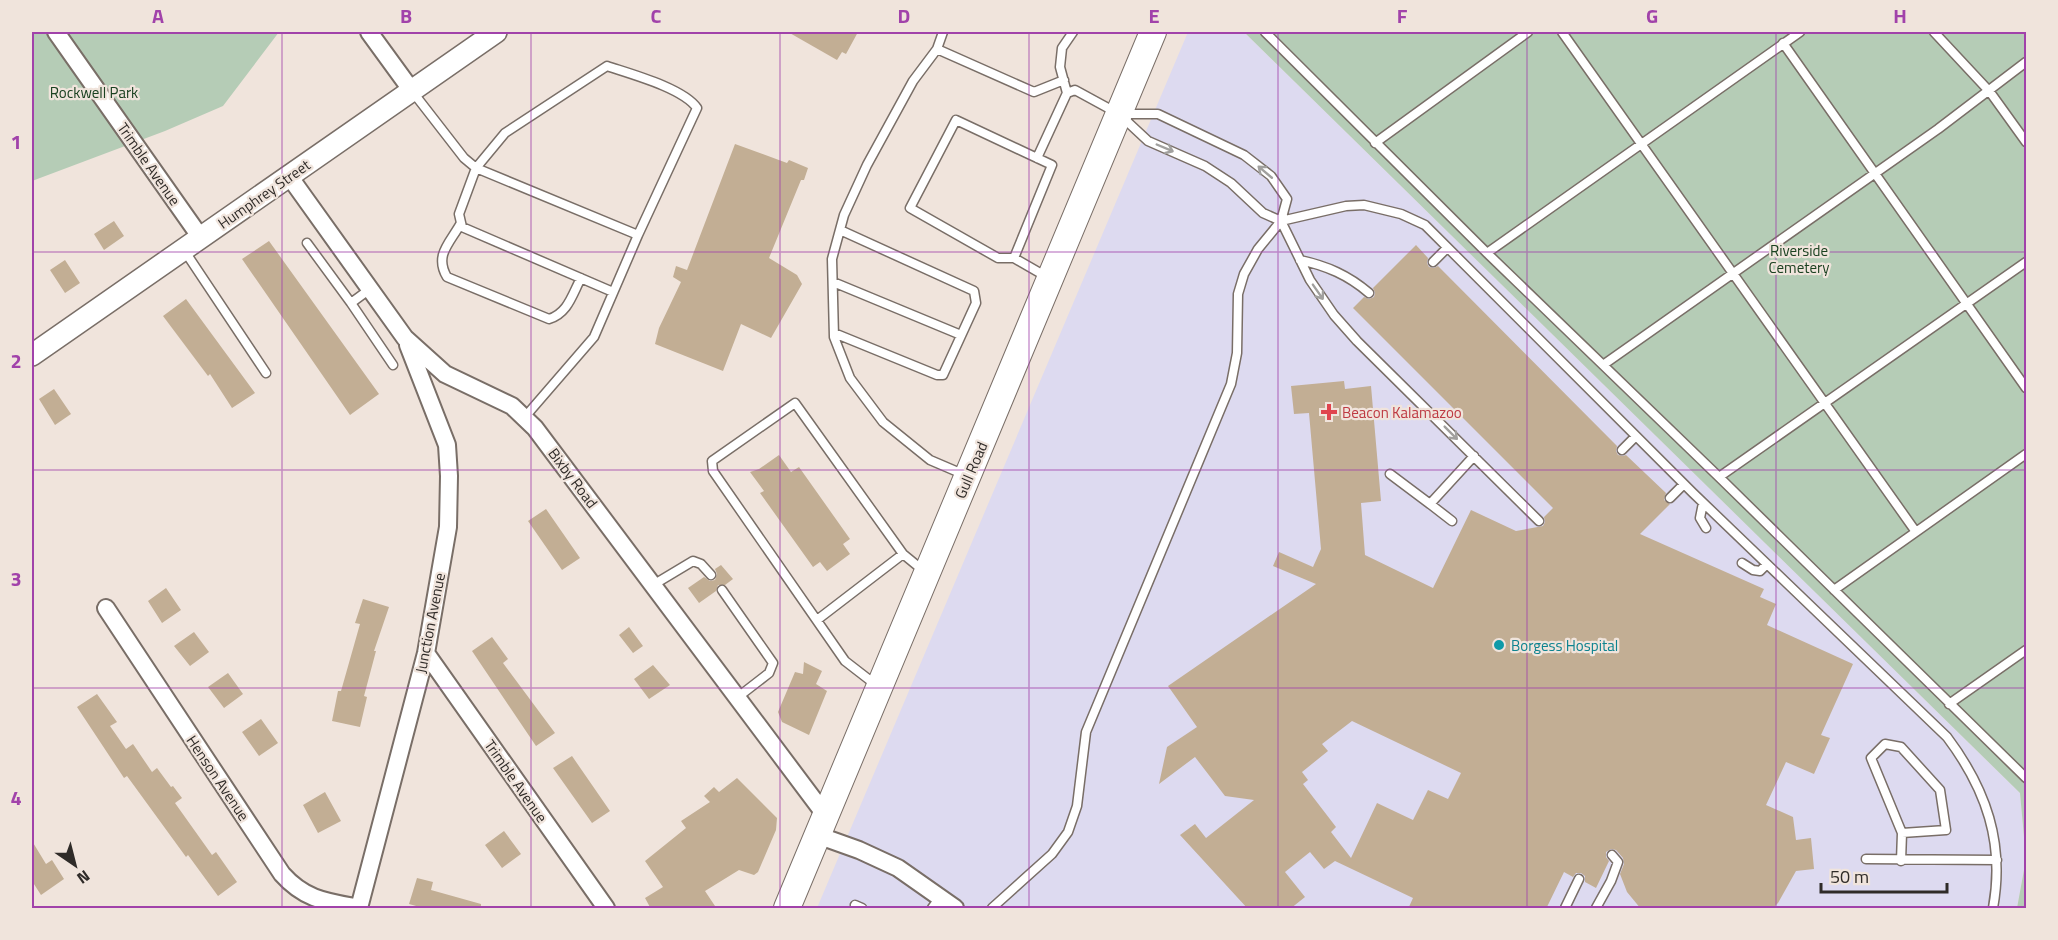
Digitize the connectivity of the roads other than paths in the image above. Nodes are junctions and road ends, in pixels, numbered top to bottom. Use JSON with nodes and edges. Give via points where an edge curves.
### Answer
{"nodes":[{"id":1,"x":56,"y":32,"type":"edge"},
{"id":2,"x":369,"y":32,"type":"edge"},
{"id":3,"x":496,"y":32,"type":"edge"},
{"id":4,"x":943,"y":32,"type":"edge"},
{"id":5,"x":1073,"y":32,"type":"edge"},
{"id":6,"x":1154,"y":32,"type":"edge"},
{"id":7,"x":1265,"y":32,"type":"edge"},
{"id":8,"x":1527,"y":32,"type":"edge"},
{"id":9,"x":1563,"y":32,"type":"edge"},
{"id":10,"x":1800,"y":32,"type":"edge"},
{"id":11,"x":1934,"y":32,"type":"edge"},
{"id":12,"x":1783,"y":43,"type":"junction"},
{"id":13,"x":937,"y":49,"type":"junction"},
{"id":14,"x":2026,"y":62,"type":"edge"},
{"id":15,"x":1064,"y":80,"type":"junction"},
{"id":16,"x":412,"y":91,"type":"junction"},
{"id":17,"x":1988,"y":91,"type":"junction"},
{"id":18,"x":1067,"y":93,"type":"junction"},
{"id":19,"x":1119,"y":114,"type":"junction"},
{"id":20,"x":2026,"y":142,"type":"edge"},
{"id":21,"x":1375,"y":143,"type":"junction"},
{"id":22,"x":1642,"y":144,"type":"junction"},
{"id":23,"x":1037,"y":158,"type":"junction"},
{"id":24,"x":476,"y":168,"type":"junction"},
{"id":25,"x":1875,"y":173,"type":"junction"},
{"id":26,"x":289,"y":176,"type":"junction"},
{"id":27,"x":1281,"y":221,"type":"junction"},
{"id":28,"x":461,"y":223,"type":"junction"},
{"id":29,"x":840,"y":230,"type":"junction"},
{"id":30,"x":638,"y":235,"type":"junction"},
{"id":31,"x":307,"y":243,"type":"dead end"},
{"id":32,"x":192,"y":244,"type":"junction"},
{"id":33,"x":1447,"y":248,"type":"junction"},
{"id":34,"x":1487,"y":253,"type":"junction"},
{"id":35,"x":1014,"y":258,"type":"junction"},
{"id":36,"x":1300,"y":260,"type":"junction"},
{"id":37,"x":1433,"y":262,"type":"dead end"},
{"id":38,"x":2026,"y":262,"type":"edge"},
{"id":39,"x":1733,"y":273,"type":"junction"},
{"id":40,"x":581,"y":278,"type":"junction"},
{"id":41,"x":1050,"y":278,"type":"junction"},
{"id":42,"x":833,"y":282,"type":"junction"},
{"id":43,"x":370,"y":289,"type":"junction"},
{"id":44,"x":613,"y":292,"type":"junction"},
{"id":45,"x":1369,"y":293,"type":"dead end"},
{"id":46,"x":351,"y":303,"type":"junction"},
{"id":47,"x":1967,"y":303,"type":"junction"},
{"id":48,"x":834,"y":333,"type":"junction"},
{"id":49,"x":961,"y":335,"type":"junction"},
{"id":50,"x":405,"y":338,"type":"junction"},
{"id":51,"x":32,"y":355,"type":"edge"},
{"id":52,"x":393,"y":365,"type":"dead end"},
{"id":53,"x":1603,"y":365,"type":"junction"},
{"id":54,"x":266,"y":373,"type":"dead end"},
{"id":55,"x":2026,"y":388,"type":"edge"},
{"id":56,"x":1825,"y":403,"type":"junction"},
{"id":57,"x":524,"y":418,"type":"junction"},
{"id":58,"x":1636,"y":436,"type":"junction"},
{"id":59,"x":1622,"y":450,"type":"dead end"},
{"id":60,"x":2026,"y":454,"type":"edge"},
{"id":61,"x":1474,"y":456,"type":"junction"},
{"id":62,"x":1390,"y":474,"type":"dead end"},
{"id":63,"x":968,"y":477,"type":"junction"},
{"id":64,"x":1719,"y":477,"type":"junction"},
{"id":65,"x":1684,"y":484,"type":"junction"},
{"id":66,"x":1670,"y":498,"type":"dead end"},
{"id":67,"x":1704,"y":503,"type":"junction"},
{"id":68,"x":1430,"y":504,"type":"junction"},
{"id":69,"x":1452,"y":521,"type":"dead end"},
{"id":70,"x":1539,"y":521,"type":"dead end"},
{"id":71,"x":1706,"y":528,"type":"dead end"},
{"id":72,"x":1916,"y":532,"type":"junction"},
{"id":73,"x":903,"y":554,"type":"junction"},
{"id":74,"x":1742,"y":564,"type":"dead end"},
{"id":75,"x":1767,"y":564,"type":"junction"},
{"id":76,"x":927,"y":574,"type":"junction"},
{"id":77,"x":711,"y":575,"type":"dead end"},
{"id":78,"x":653,"y":585,"type":"junction"},
{"id":79,"x":722,"y":590,"type":"dead end"},
{"id":80,"x":1834,"y":590,"type":"junction"},
{"id":81,"x":106,"y":608,"type":"dead end"},
{"id":82,"x":816,"y":620,"type":"junction"},
{"id":83,"x":2026,"y":650,"type":"edge"},
{"id":84,"x":426,"y":653,"type":"junction"},
{"id":85,"x":880,"y":687,"type":"junction"},
{"id":86,"x":738,"y":697,"type":"junction"},
{"id":87,"x":1949,"y":704,"type":"junction"},
{"id":88,"x":2026,"y":778,"type":"edge"},
{"id":89,"x":821,"y":826,"type":"junction"},
{"id":90,"x":1902,"y":833,"type":"junction"},
{"id":91,"x":1612,"y":855,"type":"dead end"},
{"id":92,"x":1866,"y":859,"type":"dead end"},
{"id":93,"x":1997,"y":860,"type":"junction"},
{"id":94,"x":1901,"y":861,"type":"junction"},
{"id":95,"x":1579,"y":879,"type":"dead end"},
{"id":96,"x":936,"y":903,"type":"edge"},
{"id":97,"x":360,"y":908,"type":"edge"},
{"id":98,"x":606,"y":909,"type":"edge"},
{"id":99,"x":787,"y":909,"type":"edge"},
{"id":100,"x":955,"y":909,"type":"edge"},
{"id":101,"x":992,"y":909,"type":"edge"},
{"id":102,"x":1565,"y":909,"type":"edge"},
{"id":103,"x":1596,"y":909,"type":"edge"},
{"id":104,"x":1993,"y":909,"type":"edge"}],
"edges":[{"from":1,"to":32,"type":"street","name":"Trimble Avenue"},
{"from":2,"to":16,"type":"street"},
{"from":3,"to":16,"type":"street","name":"Humphrey Street"},
{"from":4,"to":13,"type":"lane"},
{"from":5,"to":15,"type":"lane","via":[[1062,48],[1060,67]]},
{"from":6,"to":19,"type":"main road","name":"Gull Road"},
{"from":7,"to":21,"type":"lane"},
{"from":8,"to":21,"type":"lane"},
{"from":9,"to":22,"type":"lane"},
{"from":10,"to":12,"type":"lane"},
{"from":11,"to":17,"type":"lane"},
{"from":12,"to":22,"type":"lane"},
{"from":12,"to":25,"type":"lane"},
{"from":13,"to":15,"type":"lane","via":[[1034,92]]},
{"from":13,"to":29,"type":"lane","via":[[913,81],[867,165]]},
{"from":14,"to":17,"type":"lane"},
{"from":15,"to":18,"type":"lane"},
{"from":16,"to":24,"type":"lane"},
{"from":16,"to":26,"type":"street","name":"Humphrey Street"},
{"from":17,"to":20,"type":"lane"},
{"from":17,"to":25,"type":"lane"},
{"from":18,"to":19,"type":"lane","via":[[1075,90]]},
{"from":18,"to":23,"type":"lane"},
{"from":19,"to":27,"type":"lane","one_way":true,"via":[[1148,141],[1205,166],[1231,183],[1263,213]]},
{"from":27,"to":19,"type":"lane","one_way":true,"via":[[1287,199],[1271,176],[1244,155],[1158,114]]},
{"from":19,"to":41,"type":"main road","name":"Gull Road"},
{"from":21,"to":34,"type":"lane"},
{"from":22,"to":34,"type":"lane"},
{"from":22,"to":39,"type":"lane"},
{"from":23,"to":35,"type":"lane","via":[[1052,165]]},
{"from":23,"to":35,"type":"lane","via":[[956,120],[910,208],[998,258]]},
{"from":24,"to":28,"type":"lane","via":[[459,214]]},
{"from":24,"to":30,"type":"lane"},
{"from":24,"to":30,"type":"lane","via":[[505,132],[607,66],[642,78],[690,99],[697,108]]},
{"from":25,"to":39,"type":"lane"},
{"from":25,"to":47,"type":"lane"},
{"from":26,"to":32,"type":"street","name":"Humphrey Street"},
{"from":26,"to":43,"type":"street","name":"Bixby Road"},
{"from":27,"to":33,"type":"lane","via":[[1364,205],[1425,225]]},
{"from":27,"to":36,"type":"lane"},
{"from":27,"to":101,"type":"lane","via":[[1244,274],[1238,294],[1237,353],[1231,384],[1086,732],[1077,806],[1068,832],[1052,854]]},
{"from":28,"to":40,"type":"lane"},
{"from":28,"to":40,"type":"lane","via":[[441,257],[447,277],[549,319],[566,309]]},
{"from":29,"to":42,"type":"lane","via":[[832,259]]},
{"from":29,"to":49,"type":"lane","via":[[974,291],[976,303]]},
{"from":30,"to":44,"type":"lane"},
{"from":31,"to":46,"type":"lane"},
{"from":32,"to":51,"type":"street","name":"Humphrey Street"},
{"from":32,"to":54,"type":"lane"},
{"from":33,"to":37,"type":"lane"},
{"from":33,"to":58,"type":"lane"},
{"from":34,"to":53,"type":"lane"},
{"from":35,"to":41,"type":"lane"},
{"from":36,"to":45,"type":"lane","via":[[1324,265],[1354,280]]},
{"from":36,"to":61,"type":"lane","one_way":true,"via":[[1334,315],[1357,341]]},
{"from":38,"to":47,"type":"lane"},
{"from":39,"to":53,"type":"lane"},
{"from":39,"to":56,"type":"lane"},
{"from":40,"to":44,"type":"lane"},
{"from":41,"to":63,"type":"main road","name":"Gull Road"},
{"from":42,"to":48,"type":"lane"},
{"from":42,"to":49,"type":"lane"},
{"from":43,"to":46,"type":"lane"},
{"from":43,"to":50,"type":"street","name":"Bixby Road"},
{"from":44,"to":57,"type":"lane","via":[[594,337]]},
{"from":46,"to":52,"type":"lane"},
{"from":47,"to":55,"type":"lane"},
{"from":47,"to":56,"type":"lane"},
{"from":48,"to":49,"type":"lane","via":[[937,375],[943,375]]},
{"from":48,"to":63,"type":"lane","via":[[850,378],[883,422],[930,460]]},
{"from":50,"to":57,"type":"street","name":"Bixby Road","via":[[445,374],[512,406]]},
{"from":50,"to":84,"type":"street","name":"Junction Avenue","via":[[447,446],[448,527]]},
{"from":53,"to":64,"type":"lane"},
{"from":56,"to":64,"type":"lane"},
{"from":56,"to":72,"type":"lane"},
{"from":57,"to":78,"type":"street","name":"Bixby Road","via":[[558,457]]},
{"from":58,"to":59,"type":"lane"},
{"from":58,"to":65,"type":"lane"},
{"from":60,"to":72,"type":"lane"},
{"from":61,"to":68,"type":"lane"},
{"from":61,"to":70,"type":"lane"},
{"from":62,"to":68,"type":"lane"},
{"from":63,"to":76,"type":"main road","name":"Gull Road"},
{"from":64,"to":80,"type":"lane"},
{"from":65,"to":66,"type":"lane"},
{"from":65,"to":67,"type":"lane"},
{"from":67,"to":71,"type":"lane","via":[[1700,518]]},
{"from":67,"to":75,"type":"lane"},
{"from":68,"to":69,"type":"lane"},
{"from":72,"to":80,"type":"lane"},
{"from":73,"to":76,"type":"lane"},
{"from":73,"to":82,"type":"lane"},
{"from":73,"to":82,"type":"lane","via":[[795,403],[712,461],[713,471]]},
{"from":74,"to":75,"type":"lane","via":[[1760,571]]},
{"from":75,"to":93,"type":"lane","via":[[1947,737],[1965,762],[1987,809]]},
{"from":76,"to":85,"type":"main road","name":"Gull Road"},
{"from":77,"to":78,"type":"lane","via":[[693,561]]},
{"from":78,"to":86,"type":"street","name":"Bixby Road"},
{"from":79,"to":86,"type":"lane","via":[[773,663],[769,673]]},
{"from":80,"to":87,"type":"lane"},
{"from":81,"to":97,"type":"street","name":"Henson Avenue","via":[[282,874],[315,899]]},
{"from":82,"to":85,"type":"lane","via":[[845,661]]},
{"from":83,"to":87,"type":"lane"},
{"from":84,"to":97,"type":"street","name":"Junction Avenue"},
{"from":84,"to":98,"type":"street","name":"Trimble Avenue"},
{"from":85,"to":89,"type":"main road","name":"Gull Road"},
{"from":86,"to":89,"type":"street","name":"Bixby Road"},
{"from":87,"to":88,"type":"lane"},
{"from":89,"to":96,"type":"street","via":[[898,868]]},
{"from":89,"to":99,"type":"main road","name":"Gull Road"},
{"from":90,"to":90,"type":"lane","via":[[1871,758],[1885,744],[1901,747],[1940,790],[1946,830]]},
{"from":90,"to":94,"type":"lane"},
{"from":91,"to":103,"type":"lane","via":[[1618,862]]},
{"from":92,"to":94,"type":"lane"},
{"from":93,"to":94,"type":"lane"},
{"from":93,"to":104,"type":"lane"},
{"from":95,"to":102,"type":"lane"},
{"from":96,"to":100,"type":"street"}]}
